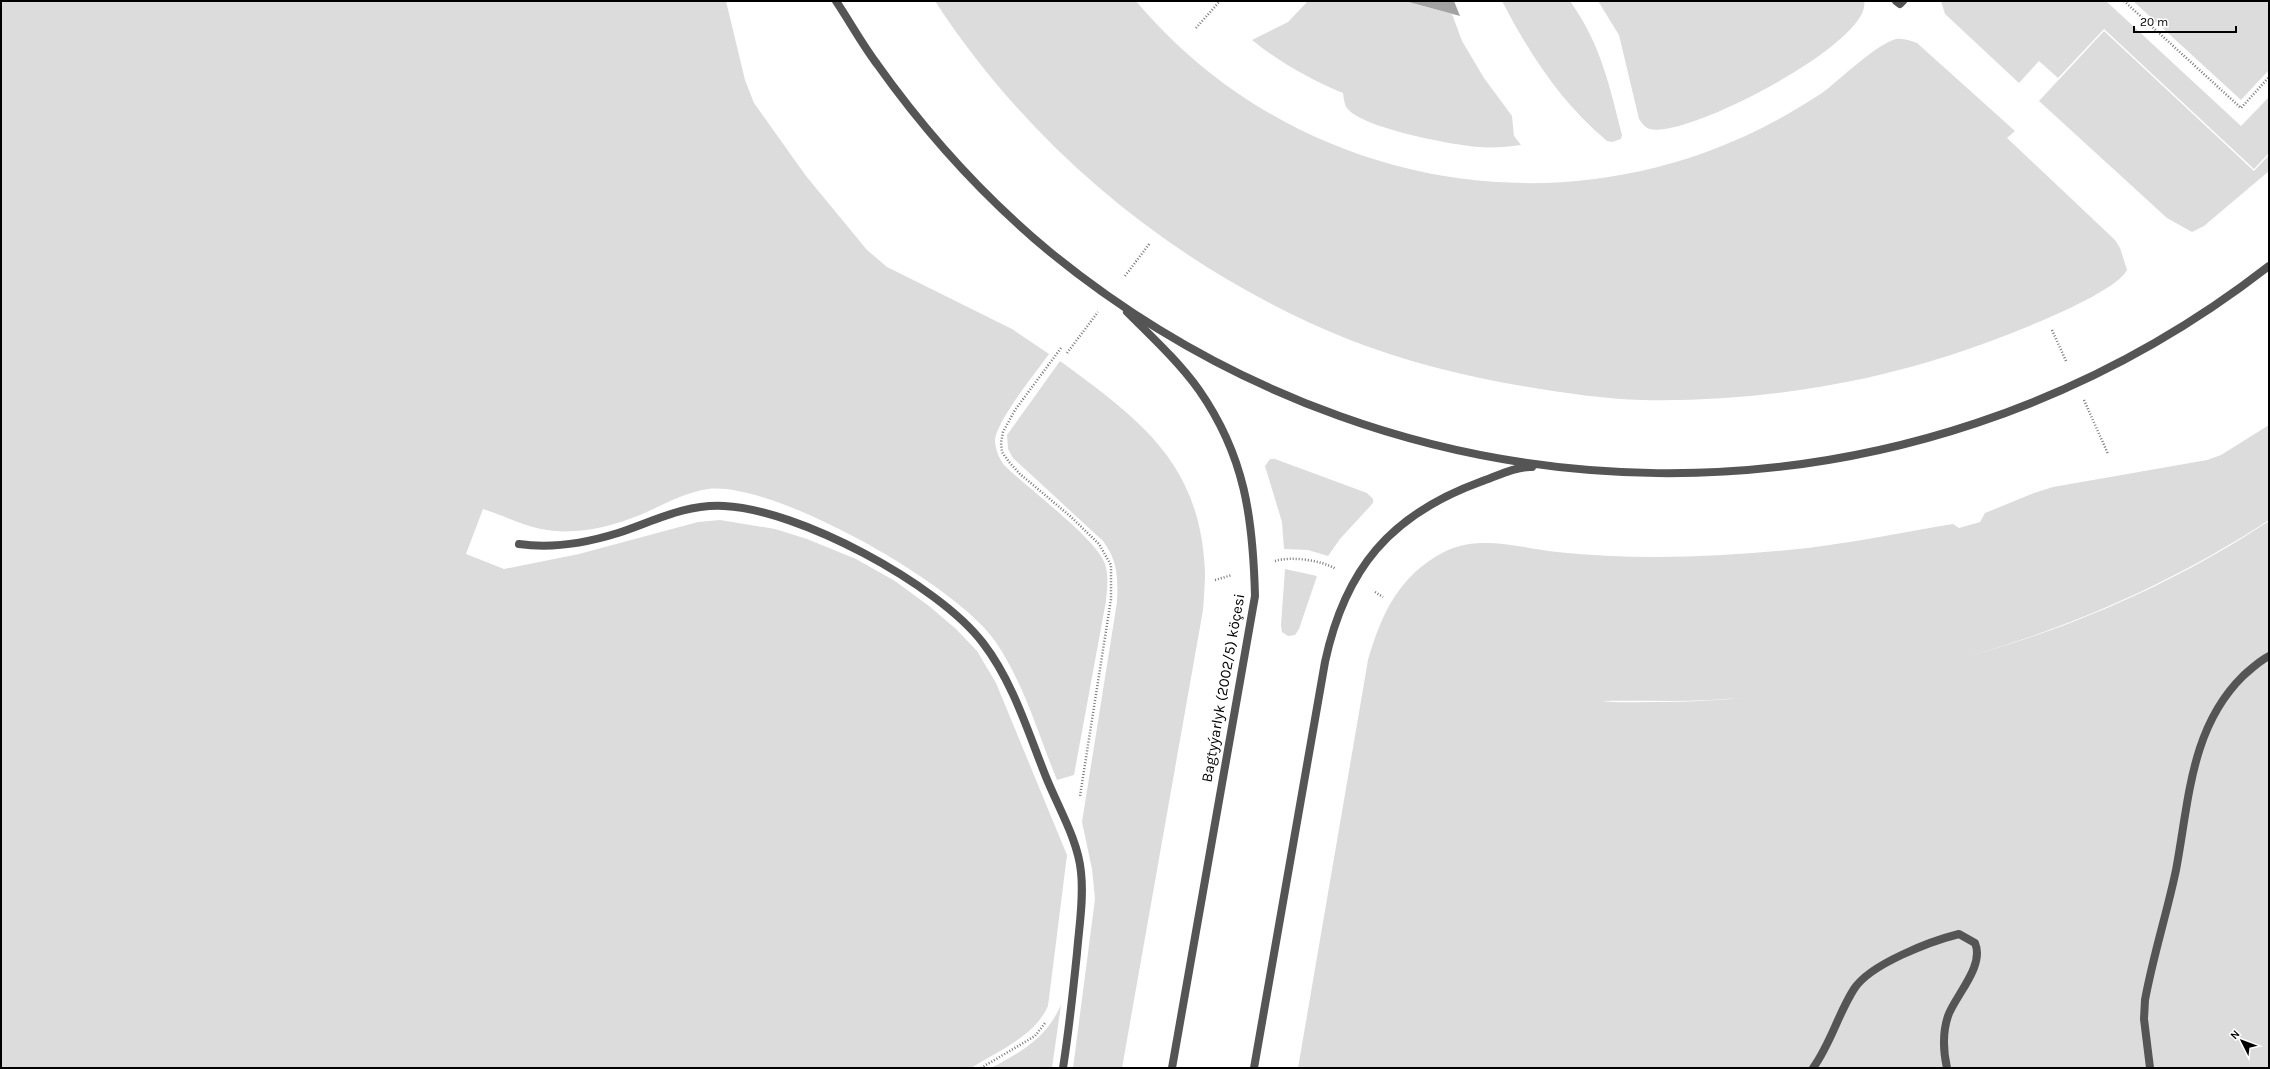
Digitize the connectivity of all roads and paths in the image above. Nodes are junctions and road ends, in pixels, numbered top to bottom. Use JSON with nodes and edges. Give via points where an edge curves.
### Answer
{"nodes":[{"id":1,"x":836,"y":1,"type":"edge"},
{"id":2,"x":1220,"y":1,"type":"edge"},
{"id":3,"x":1896,"y":1,"type":"edge"},
{"id":4,"x":1903,"y":1,"type":"edge"},
{"id":5,"x":2124,"y":1,"type":"edge"},
{"id":6,"x":1196,"y":28,"type":"dead end"},
{"id":7,"x":2269,"y":77,"type":"edge"},
{"id":8,"x":2269,"y":266,"type":"edge"},
{"id":9,"x":1118,"y":303,"type":"junction"},
{"id":10,"x":1061,"y":348,"type":"dead end"},
{"id":11,"x":1556,"y":468,"type":"junction"},
{"id":12,"x":519,"y":544,"type":"dead end"},
{"id":13,"x":1285,"y":558,"type":"dead end"},
{"id":14,"x":1329,"y":565,"type":"dead end"},
{"id":15,"x":2269,"y":656,"type":"edge"},
{"id":16,"x":1079,"y":802,"type":"dead end"},
{"id":17,"x":1049,"y":1017,"type":"dead end"},
{"id":18,"x":981,"y":1068,"type":"edge"},
{"id":19,"x":1063,"y":1068,"type":"edge"},
{"id":20,"x":1172,"y":1068,"type":"edge"},
{"id":21,"x":1254,"y":1068,"type":"edge"},
{"id":22,"x":1813,"y":1068,"type":"edge"},
{"id":23,"x":1947,"y":1068,"type":"edge"},
{"id":24,"x":2150,"y":1068,"type":"edge"}],
"edges":[{"from":1,"to":9,"type":"street","name":"Bagtyýarlyk (2002/5) köçesi","via":[[876,63],[929,131],[987,194],[1050,252]]},
{"from":2,"to":6,"type":"path"},
{"from":3,"to":4,"type":"street","via":[[1900,4]]},
{"from":5,"to":7,"type":"path","via":[[2241,108]]},
{"from":8,"to":11,"type":"street","name":"Bagtyýarlyk (2002/5) köçesi","via":[[2229,297],[2154,345],[2077,384],[1992,418],[1908,445],[1821,462],[1733,472],[1644,474]]},
{"from":9,"to":11,"type":"street","name":"Bagtyýarlyk (2002/5) köçesi","via":[[1199,353],[1294,399],[1371,428],[1462,452]]},
{"from":9,"to":20,"type":"street","name":"Bagtyýarlyk (2002/5) köçesi","via":[[1178,364],[1199,390],[1219,422],[1237,465],[1248,502],[1254,551],[1255,596]]},
{"from":10,"to":16,"type":"path","via":[[1015,410],[1000,443],[1002,452],[1009,462],[1087,533],[1106,554],[1111,565],[1112,599]]},
{"from":11,"to":21,"type":"street","name":"Bagtyýarlyk (2002/5) köçesi","via":[[1528,466],[1468,486],[1439,500],[1382,542],[1368,558],[1350,587],[1332,633],[1325,662]]},
{"from":12,"to":19,"type":"street","via":[[547,547],[579,543],[618,533],[663,515],[695,506],[726,506],[781,517],[866,554],[938,601],[966,624],[983,643],[1004,675],[1079,856],[1082,889]]},
{"from":13,"to":14,"type":"path"},
{"from":15,"to":24,"type":"street","via":[[2250,669],[2225,696],[2198,749],[2176,871],[2145,1000],[2144,1019]]},
{"from":17,"to":18,"type":"path","via":[[1035,1036]]},
{"from":22,"to":23,"type":"street","via":[[1825,1052],[1851,995],[1863,979],[1886,963],[1938,940],[1959,934],[1975,943],[1977,952],[1970,974],[1945,1025],[1943,1043]]}]}
